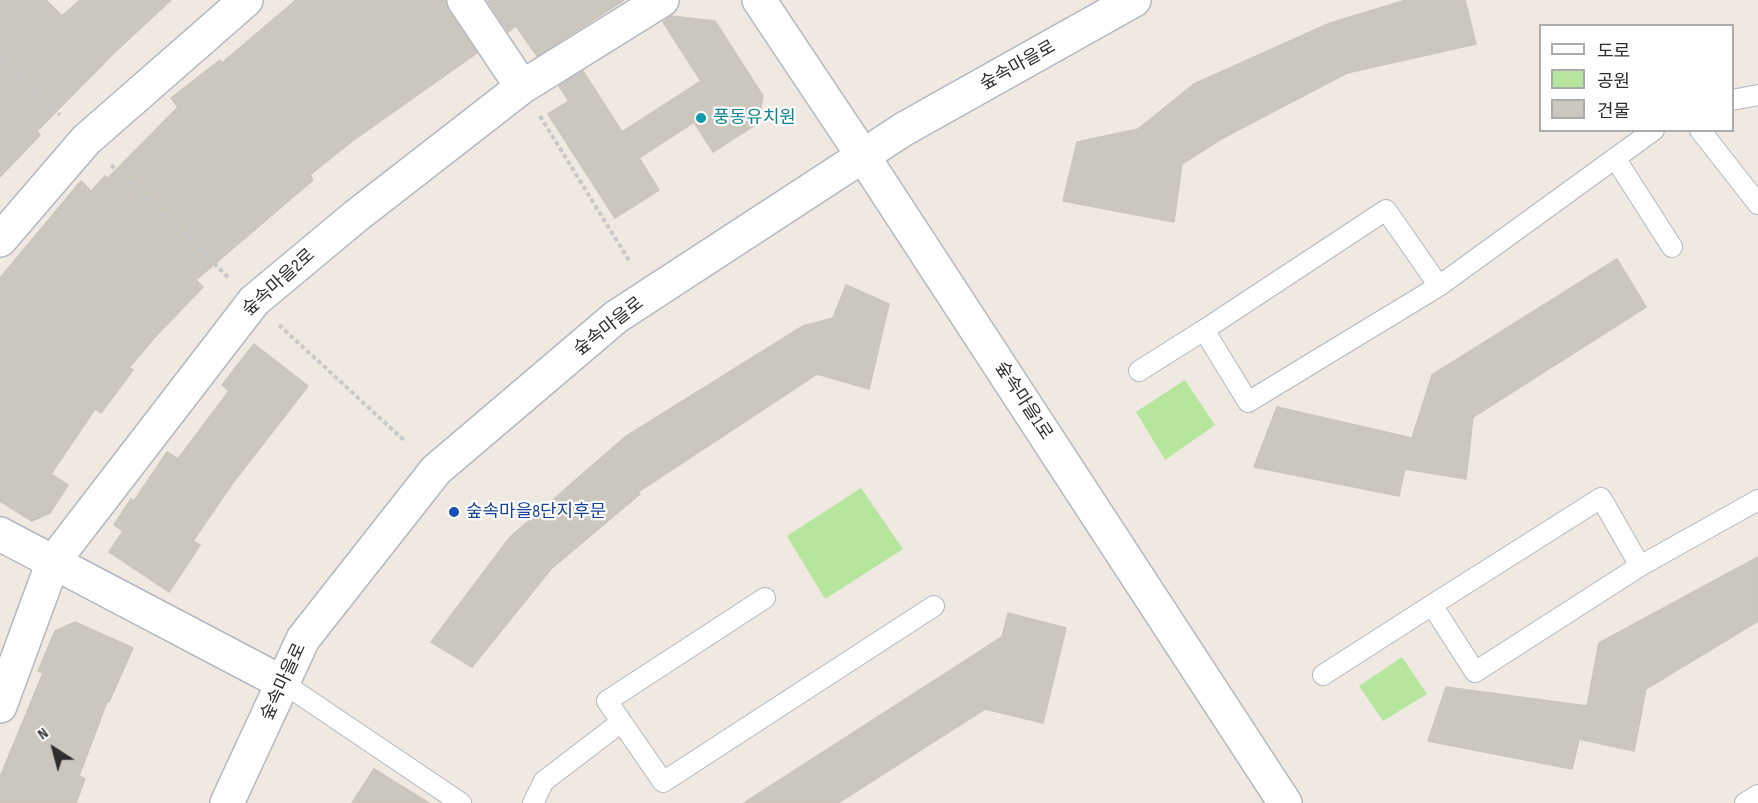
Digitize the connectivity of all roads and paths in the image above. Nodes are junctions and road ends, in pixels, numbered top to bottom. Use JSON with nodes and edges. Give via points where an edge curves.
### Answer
{"nodes":[{"id":1,"x":246,"y":0,"type":"edge"},
{"id":2,"x":464,"y":0,"type":"edge"},
{"id":3,"x":662,"y":0,"type":"edge"},
{"id":4,"x":759,"y":0,"type":"edge"},
{"id":5,"x":1134,"y":0,"type":"edge"},
{"id":6,"x":0,"y":55,"type":"edge"},
{"id":7,"x":522,"y":87,"type":"junction"},
{"id":8,"x":1758,"y":95,"type":"edge"},
{"id":9,"x":1734,"y":100,"type":"edge"},
{"id":10,"x":60,"y":115,"type":"dead end"},
{"id":11,"x":1651,"y":132,"type":"edge"},
{"id":12,"x":1702,"y":132,"type":"edge"},
{"id":13,"x":862,"y":156,"type":"junction"},
{"id":14,"x":1616,"y":158,"type":"junction"},
{"id":15,"x":108,"y":162,"type":"dead end"},
{"id":16,"x":1758,"y":204,"type":"edge"},
{"id":17,"x":0,"y":240,"type":"edge"},
{"id":18,"x":1672,"y":247,"type":"dead end"},
{"id":19,"x":630,"y":262,"type":"dead end"},
{"id":20,"x":229,"y":278,"type":"dead end"},
{"id":21,"x":1439,"y":286,"type":"junction"},
{"id":22,"x":279,"y":325,"type":"dead end"},
{"id":23,"x":1204,"y":330,"type":"junction"},
{"id":24,"x":1139,"y":371,"type":"dead end"},
{"id":25,"x":406,"y":442,"type":"dead end"},
{"id":26,"x":1758,"y":500,"type":"edge"},
{"id":27,"x":0,"y":534,"type":"edge"},
{"id":28,"x":53,"y":562,"type":"junction"},
{"id":29,"x":1640,"y":566,"type":"junction"},
{"id":30,"x":765,"y":598,"type":"dead end"},
{"id":31,"x":1432,"y":605,"type":"junction"},
{"id":32,"x":934,"y":606,"type":"dead end"},
{"id":33,"x":1323,"y":675,"type":"dead end"},
{"id":34,"x":283,"y":683,"type":"junction"},
{"id":35,"x":0,"y":706,"type":"edge"},
{"id":36,"x":620,"y":723,"type":"junction"},
{"id":37,"x":1758,"y":795,"type":"edge"},
{"id":38,"x":227,"y":803,"type":"edge"},
{"id":39,"x":461,"y":803,"type":"edge"},
{"id":40,"x":533,"y":803,"type":"edge"},
{"id":41,"x":1285,"y":803,"type":"edge"},
{"id":42,"x":1745,"y":803,"type":"edge"}],
"edges":[{"from":1,"to":17,"type":"street","via":[[86,140]]},
{"from":2,"to":7,"type":"street"},
{"from":3,"to":7,"type":"street","name":"숲속마을2로"},
{"from":4,"to":13,"type":"street","name":"숲속마을1로"},
{"from":5,"to":13,"type":"street","name":"숲속마을로"},
{"from":6,"to":10,"type":"path"},
{"from":7,"to":19,"type":"path"},
{"from":7,"to":28,"type":"street","name":"숲속마을2로","via":[[254,301]]},
{"from":8,"to":9,"type":"lane"},
{"from":11,"to":14,"type":"lane"},
{"from":12,"to":16,"type":"lane"},
{"from":13,"to":34,"type":"street","name":"숲속마을로","via":[[616,317],[436,470],[303,639]]},
{"from":13,"to":41,"type":"street","name":"숲속마을1로"},
{"from":14,"to":18,"type":"lane"},
{"from":14,"to":21,"type":"lane"},
{"from":15,"to":20,"type":"path"},
{"from":21,"to":23,"type":"lane","via":[[1248,402]]},
{"from":21,"to":23,"type":"lane","via":[[1386,210]]},
{"from":22,"to":25,"type":"path"},
{"from":23,"to":24,"type":"lane"},
{"from":26,"to":29,"type":"lane"},
{"from":27,"to":28,"type":"street"},
{"from":28,"to":34,"type":"street"},
{"from":28,"to":35,"type":"street","name":"숲속마을2로"},
{"from":29,"to":31,"type":"lane","via":[[1475,672]]},
{"from":29,"to":31,"type":"lane","via":[[1601,498]]},
{"from":30,"to":36,"type":"lane","via":[[607,701]]},
{"from":31,"to":33,"type":"lane"},
{"from":32,"to":36,"type":"lane","via":[[663,782]]},
{"from":34,"to":38,"type":"street","name":"숲속마을로"},
{"from":34,"to":39,"type":"lane"},
{"from":36,"to":40,"type":"lane","via":[[544,781]]},
{"from":37,"to":42,"type":"lane"}]}
